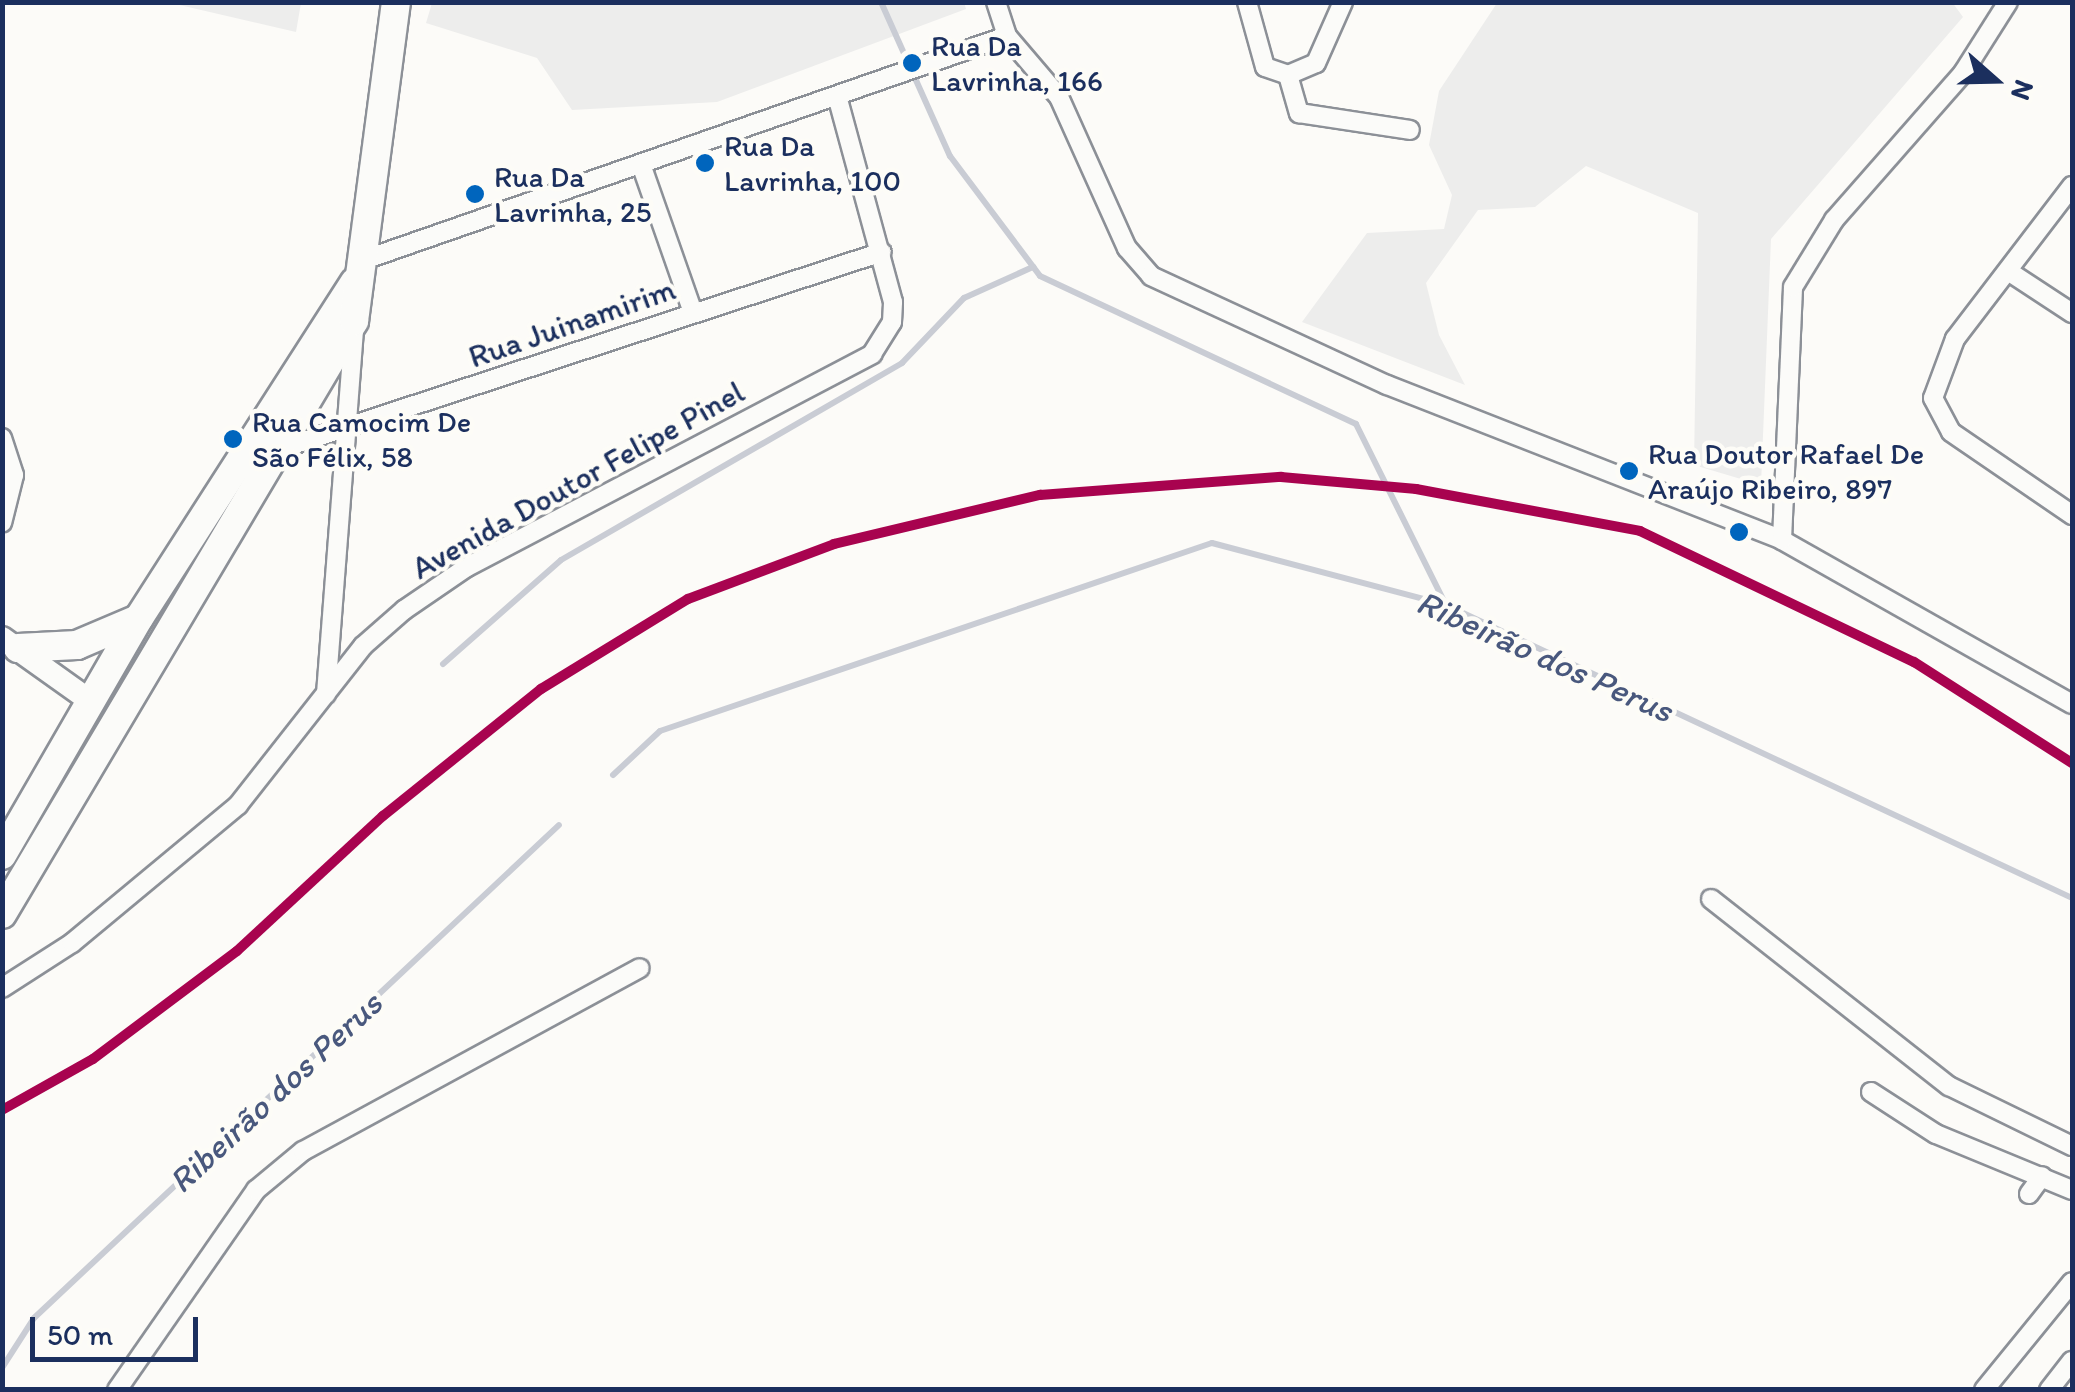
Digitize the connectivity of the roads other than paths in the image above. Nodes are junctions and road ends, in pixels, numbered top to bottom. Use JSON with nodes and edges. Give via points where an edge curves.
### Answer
{"nodes":[{"id":1,"x":396,"y":2,"type":"edge"},
{"id":2,"x":996,"y":2,"type":"edge"},
{"id":3,"x":1247,"y":2,"type":"edge"},
{"id":4,"x":1342,"y":2,"type":"edge"},
{"id":5,"x":2008,"y":2,"type":"edge"},
{"id":6,"x":1006,"y":36,"type":"junction"},
{"id":7,"x":1288,"y":75,"type":"junction"},
{"id":8,"x":837,"y":96,"type":"junction"},
{"id":9,"x":1410,"y":130,"type":"dead end"},
{"id":10,"x":642,"y":167,"type":"junction"},
{"id":11,"x":2072,"y":186,"type":"edge"},
{"id":12,"x":882,"y":252,"type":"junction"},
{"id":13,"x":2008,"y":271,"type":"junction"},
{"id":14,"x":356,"y":272,"type":"junction"},
{"id":15,"x":693,"y":314,"type":"junction"},
{"id":16,"x":2072,"y":314,"type":"edge"},
{"id":17,"x":354,"y":322,"type":"junction"},
{"id":18,"x":347,"y":429,"type":"junction"},
{"id":19,"x":2,"y":438,"type":"edge"},
{"id":20,"x":280,"y":449,"type":"junction"},
{"id":21,"x":2072,"y":515,"type":"edge"},
{"id":22,"x":2,"y":523,"type":"edge"},
{"id":23,"x":1782,"y":540,"type":"junction"},
{"id":24,"x":139,"y":618,"type":"junction"},
{"id":25,"x":10,"y":643,"type":"edge"},
{"id":26,"x":326,"y":694,"type":"junction"},
{"id":27,"x":90,"y":700,"type":"junction"},
{"id":28,"x":2072,"y":704,"type":"edge"},
{"id":29,"x":43,"y":812,"type":"junction"},
{"id":30,"x":2,"y":856,"type":"edge"},
{"id":31,"x":1711,"y":899,"type":"dead end"},
{"id":32,"x":2,"y":914,"type":"edge"},
{"id":33,"x":640,"y":968,"type":"dead end"},
{"id":34,"x":2,"y":988,"type":"edge"},
{"id":35,"x":1871,"y":1092,"type":"dead end"},
{"id":36,"x":2072,"y":1146,"type":"edge"},
{"id":37,"x":2042,"y":1176,"type":"junction"},
{"id":38,"x":2072,"y":1190,"type":"edge"},
{"id":39,"x":2029,"y":1194,"type":"dead end"},
{"id":40,"x":2072,"y":1282,"type":"edge"},
{"id":41,"x":2072,"y":1361,"type":"edge"},
{"id":42,"x":116,"y":1390,"type":"edge"},
{"id":43,"x":1984,"y":1390,"type":"edge"},
{"id":44,"x":2050,"y":1390,"type":"edge"}],
"edges":[{"from":1,"to":14,"type":"main road"},
{"from":2,"to":6,"type":"street"},
{"from":3,"to":7,"type":"street","via":[[1265,67]]},
{"from":4,"to":7,"type":"street","via":[[1316,63]]},
{"from":5,"to":23,"type":"street","via":[[1963,72],[1834,220],[1793,287]]},
{"from":6,"to":8,"type":"street"},
{"from":6,"to":23,"type":"street","via":[[1059,97],[1127,248],[1183,296]]},
{"from":7,"to":9,"type":"street","via":[[1299,113]]},
{"from":8,"to":10,"type":"street"},
{"from":8,"to":12,"type":"street","name":"Avenida Doutor Felipe Pinel"},
{"from":10,"to":14,"type":"street"},
{"from":10,"to":15,"type":"street"},
{"from":11,"to":13,"type":"street"},
{"from":12,"to":15,"type":"street","name":"Rua Juinamirim"},
{"from":12,"to":26,"type":"street","name":"Avenida Doutor Felipe Pinel","via":[[892,322],[872,354],[467,567],[363,646]]},
{"from":13,"to":16,"type":"street"},
{"from":13,"to":21,"type":"street","via":[[1954,339],[1939,373],[1936,415]]},
{"from":14,"to":17,"type":"main road"},
{"from":14,"to":24,"type":"main road"},
{"from":15,"to":18,"type":"street","name":"Rua Juinamirim"},
{"from":17,"to":18,"type":"street"},
{"from":17,"to":20,"type":"main road"},
{"from":18,"to":20,"type":"street","name":"Rua Juinamirim"},
{"from":18,"to":26,"type":"street"},
{"from":19,"to":22,"type":"street","via":[[14,475]]},
{"from":20,"to":29,"type":"main road"},
{"from":23,"to":28,"type":"street"},
{"from":24,"to":25,"type":"main road","via":[[77,645]]},
{"from":24,"to":27,"type":"main road"},
{"from":25,"to":27,"type":"street"},
{"from":26,"to":34,"type":"street","name":"Avenida Doutor Felipe Pinel","via":[[238,805],[72,943]]},
{"from":27,"to":29,"type":"main road"},
{"from":29,"to":30,"type":"main road"},
{"from":29,"to":32,"type":"main road"},
{"from":31,"to":36,"type":"street","via":[[1949,1086]]},
{"from":33,"to":42,"type":"street","via":[[302,1151],[256,1190]]},
{"from":35,"to":37,"type":"street","via":[[1936,1134]]},
{"from":37,"to":38,"type":"street"},
{"from":37,"to":39,"type":"street"},
{"from":40,"to":43,"type":"street"},
{"from":41,"to":44,"type":"street"}]}
